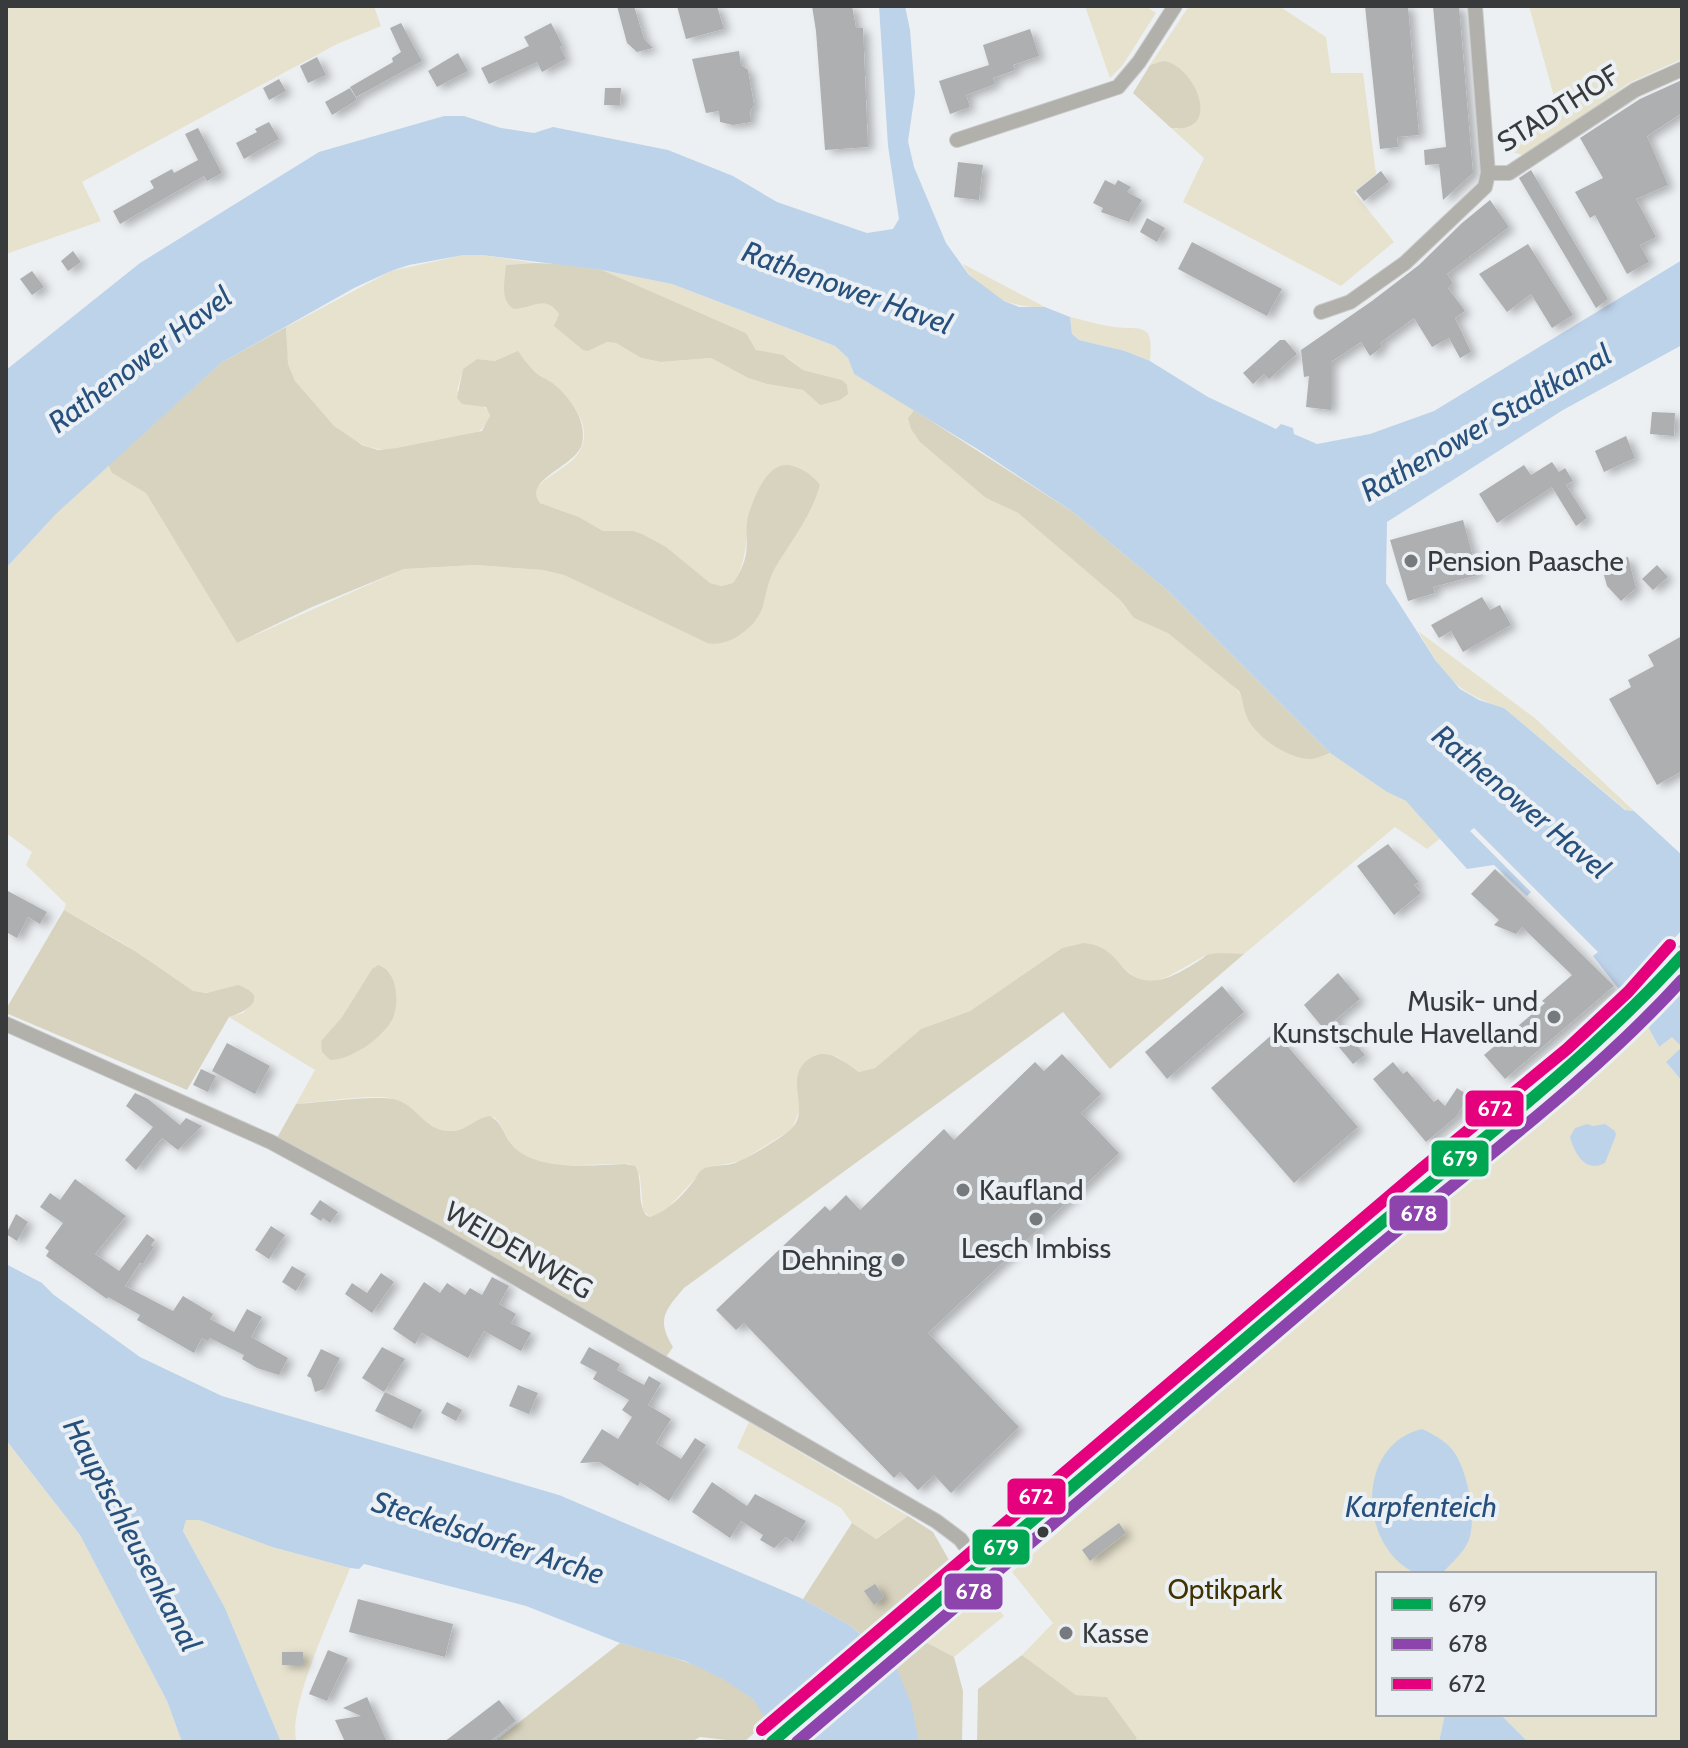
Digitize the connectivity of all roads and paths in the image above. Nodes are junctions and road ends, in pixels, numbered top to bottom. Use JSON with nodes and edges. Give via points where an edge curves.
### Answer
{"nodes":[{"id":1,"x":1175,"y":6,"type":"edge"},
{"id":2,"x":1475,"y":6,"type":"edge"},
{"id":3,"x":1682,"y":69,"type":"edge"},
{"id":4,"x":957,"y":140,"type":"dead end"},
{"id":5,"x":1488,"y":173,"type":"junction"},
{"id":6,"x":1321,"y":312,"type":"dead end"},
{"id":7,"x":1682,"y":956,"type":"edge"},
{"id":8,"x":6,"y":1024,"type":"edge"},
{"id":9,"x":980,"y":1565,"type":"junction"},
{"id":10,"x":772,"y":1742,"type":"edge"}],
"edges":[{"from":1,"to":4,"type":"street","via":[[1118,87]]},
{"from":2,"to":5,"type":"street"},
{"from":3,"to":5,"type":"street","name":"STADTHOF","via":[[1635,90],[1509,173]]},
{"from":5,"to":6,"type":"street","name":"STADTHOF","via":[[1477,197],[1405,263],[1350,302]]},
{"from":7,"to":9,"type":"main road","via":[[1578,1061]]},
{"from":8,"to":9,"type":"street","name":"WEIDENWEG","via":[[271,1142],[440,1234],[936,1521],[960,1539]]},
{"from":9,"to":10,"type":"main road"}]}
